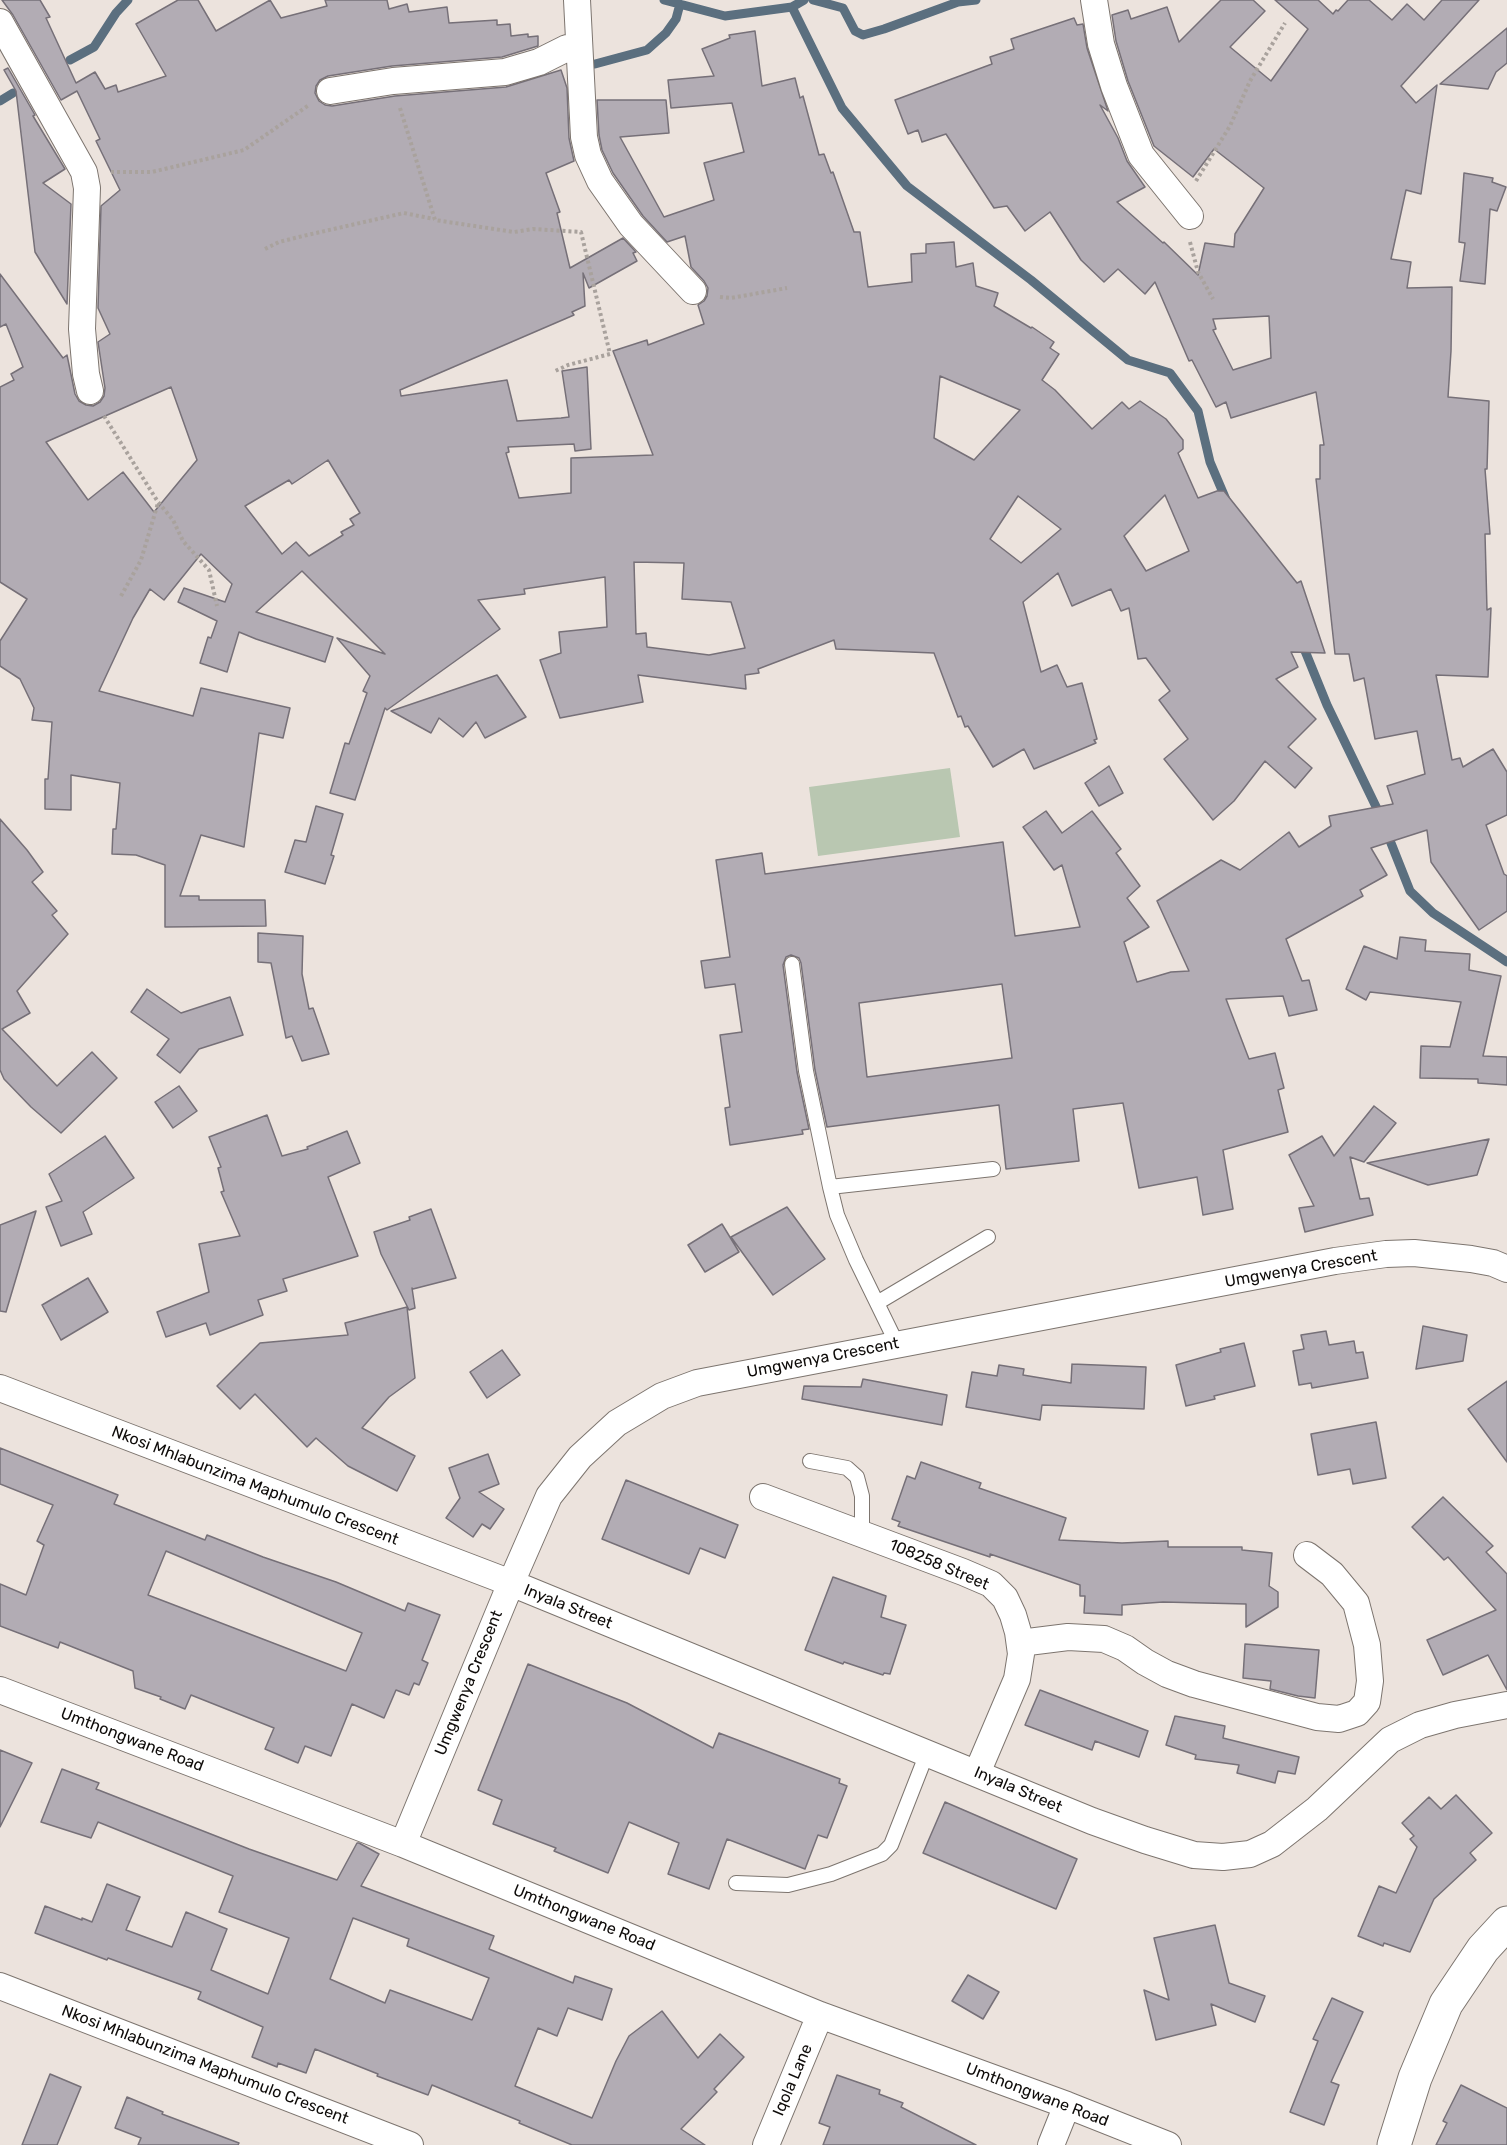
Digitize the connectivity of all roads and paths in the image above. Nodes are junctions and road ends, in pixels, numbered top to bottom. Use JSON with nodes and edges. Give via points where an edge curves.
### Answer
{"nodes":[{"id":1,"x":577,"y":0,"type":"edge"},
{"id":2,"x":1094,"y":0,"type":"edge"},
{"id":3,"x":0,"y":22,"type":"edge"},
{"id":4,"x":1285,"y":23,"type":"dead end"},
{"id":5,"x":579,"y":45,"type":"junction"},
{"id":6,"x":393,"y":81,"type":"junction"},
{"id":7,"x":330,"y":91,"type":"joint"},
{"id":8,"x":84,"y":172,"type":"junction"},
{"id":9,"x":1185,"y":211,"type":"junction"},
{"id":10,"x":435,"y":220,"type":"junction"},
{"id":11,"x":265,"y":249,"type":"dead end"},
{"id":12,"x":787,"y":288,"type":"dead end"},
{"id":13,"x":693,"y":291,"type":"joint"},
{"id":14,"x":1213,"y":299,"type":"dead end"},
{"id":15,"x":554,"y":372,"type":"dead end"},
{"id":16,"x":90,"y":391,"type":"joint"},
{"id":17,"x":158,"y":502,"type":"junction"},
{"id":18,"x":121,"y":596,"type":"dead end"},
{"id":19,"x":217,"y":606,"type":"dead end"},
{"id":20,"x":792,"y":964,"type":"dead end"},
{"id":21,"x":993,"y":1169,"type":"dead end"},
{"id":22,"x":830,"y":1187,"type":"junction"},
{"id":23,"x":987,"y":1237,"type":"dead end"},
{"id":24,"x":1507,"y":1269,"type":"edge"},
{"id":25,"x":877,"y":1303,"type":"junction"},
{"id":26,"x":897,"y":1344,"type":"junction"},
{"id":27,"x":0,"y":1388,"type":"edge"},
{"id":28,"x":810,"y":1461,"type":"dead end"},
{"id":29,"x":763,"y":1497,"type":"dead end"},
{"id":30,"x":862,"y":1534,"type":"junction"},
{"id":31,"x":1307,"y":1555,"type":"dead end"},
{"id":32,"x":511,"y":1584,"type":"junction"},
{"id":33,"x":1020,"y":1643,"type":"junction"},
{"id":34,"x":0,"y":1690,"type":"edge"},
{"id":35,"x":1507,"y":1705,"type":"edge"},
{"id":36,"x":927,"y":1753,"type":"junction"},
{"id":37,"x":977,"y":1773,"type":"junction"},
{"id":38,"x":403,"y":1844,"type":"junction"},
{"id":39,"x":736,"y":1883,"type":"dead end"},
{"id":40,"x":1507,"y":1923,"type":"edge"},
{"id":41,"x":0,"y":1986,"type":"edge"},
{"id":42,"x":820,"y":2015,"type":"junction"},
{"id":43,"x":1067,"y":2105,"type":"junction"},
{"id":44,"x":410,"y":2145,"type":"edge"},
{"id":45,"x":766,"y":2145,"type":"edge"},
{"id":46,"x":1051,"y":2145,"type":"edge"},
{"id":47,"x":1168,"y":2145,"type":"edge"},
{"id":48,"x":1394,"y":2145,"type":"edge"}],
"edges":[{"from":1,"to":5,"type":"street"},
{"from":2,"to":9,"type":"street","via":[[1101,44],[1141,155]]},
{"from":3,"to":8,"type":"street"},
{"from":4,"to":9,"type":"path","via":[[1250,81]]},
{"from":5,"to":6,"type":"street","via":[[505,72]]},
{"from":5,"to":13,"type":"street","via":[[584,137],[600,181],[631,225]]},
{"from":6,"to":7,"type":"street"},
{"from":6,"to":10,"type":"path"},
{"from":7,"to":8,"type":"path","via":[[244,150],[152,172]]},
{"from":8,"to":16,"type":"street","via":[[87,188],[82,330]]},
{"from":9,"to":14,"type":"path","via":[[1198,272]]},
{"from":10,"to":11,"type":"path","via":[[404,213],[279,242]]},
{"from":10,"to":15,"type":"path","via":[[514,232],[581,232],[610,354]]},
{"from":12,"to":13,"type":"path","via":[[731,298]]},
{"from":16,"to":17,"type":"path"},
{"from":17,"to":18,"type":"path","via":[[141,560]]},
{"from":17,"to":19,"type":"path","via":[[183,541],[210,570]]},
{"from":20,"to":22,"type":"lane","via":[[806,1071]]},
{"from":21,"to":22,"type":"lane"},
{"from":22,"to":25,"type":"lane","via":[[837,1215]]},
{"from":23,"to":25,"type":"lane"},
{"from":24,"to":26,"type":"street","name":"Umgwenya Crescent","via":[[1447,1255],[1386,1254]]},
{"from":25,"to":26,"type":"lane"},
{"from":26,"to":32,"type":"street","name":"Umgwenya Crescent","via":[[697,1383],[662,1396],[617,1423],[580,1457],[549,1496]]},
{"from":27,"to":32,"type":"street","name":"Nkosi Mhlabunzima Maphumulo Crescent"},
{"from":28,"to":30,"type":"lane","via":[[847,1468],[857,1477],[862,1496]]},
{"from":29,"to":30,"type":"street","name":"108258 Street"},
{"from":30,"to":33,"type":"street","name":"108258 Street","via":[[991,1584],[1005,1598]]},
{"from":31,"to":33,"type":"street","via":[[1332,1574],[1356,1603],[1367,1645],[1367,1702],[1358,1713],[1339,1719],[1317,1717],[1194,1684],[1167,1674],[1104,1639],[1068,1636]]},
{"from":32,"to":36,"type":"street","name":"Inyala Street"},
{"from":32,"to":38,"type":"street","name":"Umgwenya Crescent"},
{"from":33,"to":37,"type":"street","name":"108258 Street","via":[[1017,1679]]},
{"from":34,"to":38,"type":"street","name":"Umthongwane Road"},
{"from":35,"to":37,"type":"street","name":"Inyala Street","via":[[1420,1725],[1390,1740],[1317,1809],[1272,1844],[1250,1854],[1194,1855],[1092,1821]]},
{"from":36,"to":37,"type":"street","name":"Inyala Street"},
{"from":36,"to":39,"type":"lane","via":[[891,1845],[882,1854],[831,1874],[788,1885]]},
{"from":38,"to":42,"type":"street","name":"Umthongwane Road"},
{"from":40,"to":48,"type":"street","via":[[1483,1949],[1446,2004],[1415,2078]]},
{"from":41,"to":44,"type":"street","name":"Nkosi Mhlabunzima Maphumulo Crescent"},
{"from":42,"to":43,"type":"street","name":"Umthongwane Road"},
{"from":42,"to":45,"type":"street","name":"Iqola Lane"},
{"from":43,"to":46,"type":"street"},
{"from":43,"to":47,"type":"street","name":"Umthongwane Road"}]}
